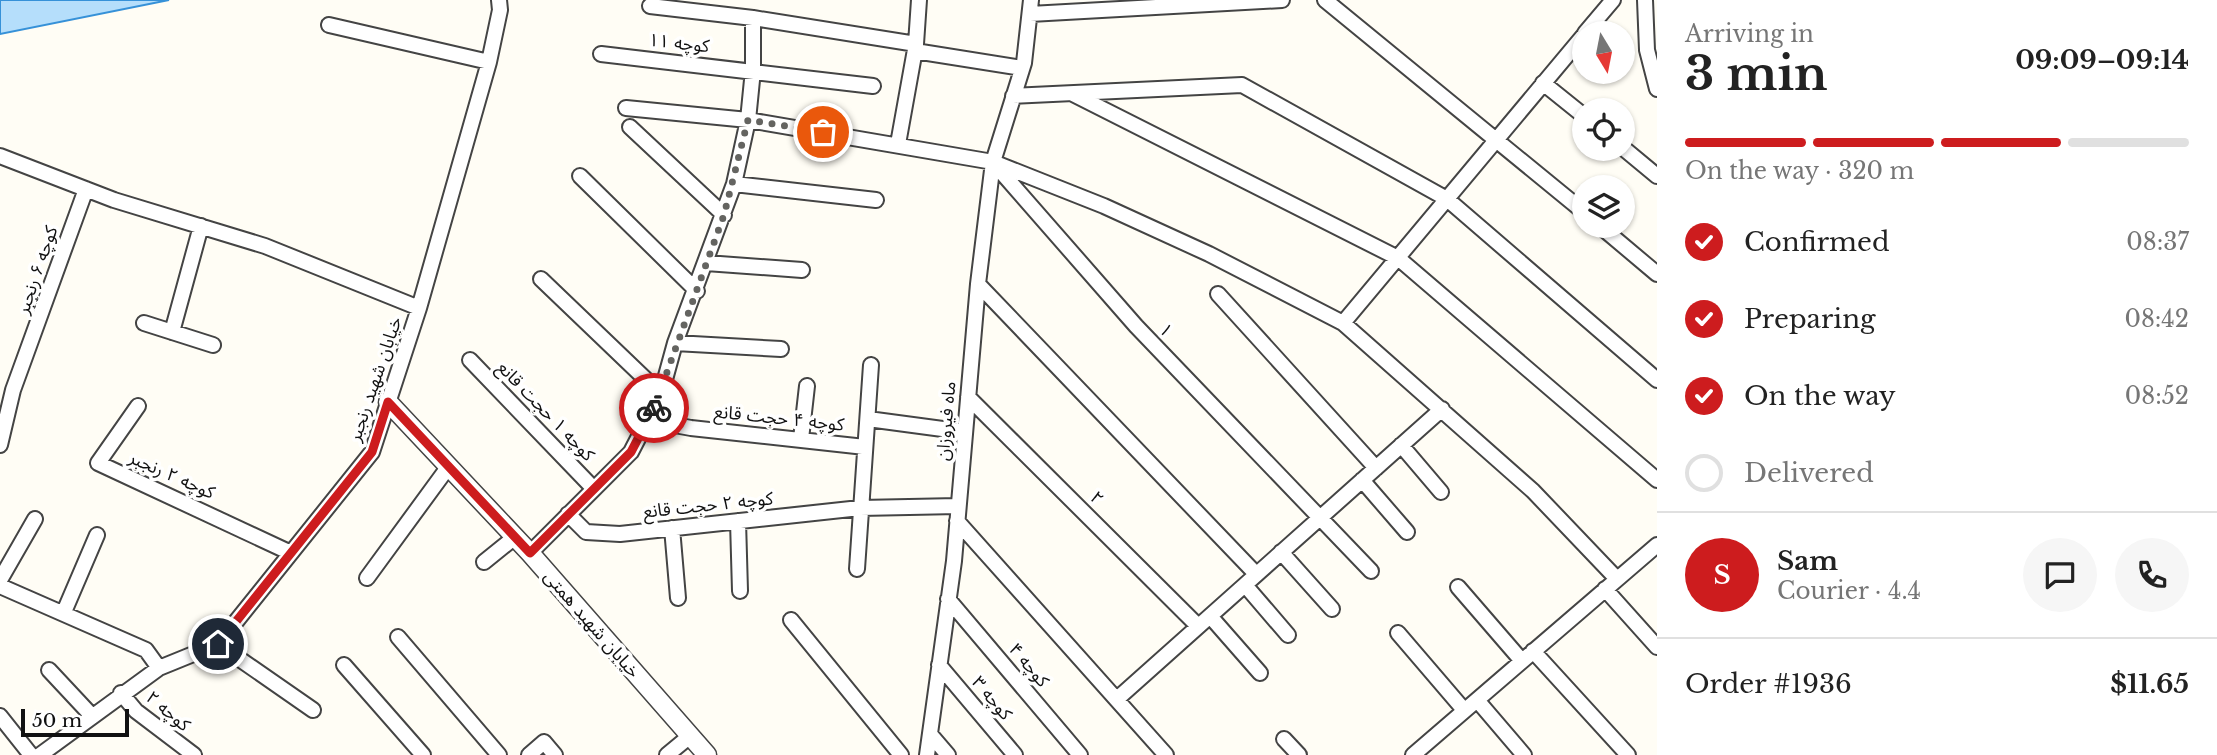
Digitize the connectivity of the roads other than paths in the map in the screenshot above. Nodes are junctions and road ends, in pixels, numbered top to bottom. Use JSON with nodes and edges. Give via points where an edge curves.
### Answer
{"nodes":[{"id":1,"x":499,"y":0,"type":"edge"},
{"id":2,"x":919,"y":0,"type":"edge"},
{"id":3,"x":1282,"y":0,"type":"edge"},
{"id":4,"x":1325,"y":0,"type":"edge"},
{"id":5,"x":1612,"y":0,"type":"edge"},
{"id":6,"x":1645,"y":0,"type":"edge"},
{"id":7,"x":1028,"y":4,"type":"edge"},
{"id":8,"x":650,"y":6,"type":"dead end"},
{"id":9,"x":753,"y":18,"type":"junction"},
{"id":10,"x":1595,"y":21,"type":"edge"},
{"id":11,"x":330,"y":25,"type":"dead end"},
{"id":12,"x":915,"y":48,"type":"junction"},
{"id":13,"x":1572,"y":49,"type":"edge"},
{"id":14,"x":1652,"y":50,"type":"edge"},
{"id":15,"x":601,"y":54,"type":"dead end"},
{"id":16,"x":489,"y":62,"type":"junction"},
{"id":17,"x":1022,"y":68,"type":"junction"},
{"id":18,"x":753,"y":70,"type":"junction"},
{"id":19,"x":1544,"y":83,"type":"junction"},
{"id":20,"x":873,"y":86,"type":"dead end"},
{"id":21,"x":1657,"y":89,"type":"edge"},
{"id":22,"x":1072,"y":93,"type":"junction"},
{"id":23,"x":1013,"y":96,"type":"junction"},
{"id":24,"x":1572,"y":106,"type":"edge"},
{"id":25,"x":626,"y":108,"type":"dead end"},
{"id":26,"x":748,"y":120,"type":"junction"},
{"id":27,"x":630,"y":127,"type":"dead end"},
{"id":28,"x":1497,"y":138,"type":"junction"},
{"id":29,"x":898,"y":144,"type":"junction"},
{"id":30,"x":0,"y":156,"type":"edge"},
{"id":31,"x":1635,"y":158,"type":"edge"},
{"id":32,"x":992,"y":162,"type":"junction"},
{"id":33,"x":580,"y":176,"type":"dead end"},
{"id":34,"x":1657,"y":176,"type":"edge"},
{"id":35,"x":734,"y":184,"type":"junction"},
{"id":36,"x":86,"y":189,"type":"junction"},
{"id":37,"x":1447,"y":199,"type":"junction"},
{"id":38,"x":876,"y":200,"type":"dead end"},
{"id":39,"x":1572,"y":202,"type":"edge"},
{"id":40,"x":724,"y":215,"type":"junction"},
{"id":41,"x":201,"y":226,"type":"junction"},
{"id":42,"x":1614,"y":238,"type":"edge"},
{"id":43,"x":1398,"y":258,"type":"junction"},
{"id":44,"x":706,"y":263,"type":"junction"},
{"id":45,"x":803,"y":270,"type":"dead end"},
{"id":46,"x":1657,"y":274,"type":"edge"},
{"id":47,"x":541,"y":279,"type":"dead end"},
{"id":48,"x":978,"y":284,"type":"junction"},
{"id":49,"x":696,"y":291,"type":"junction"},
{"id":50,"x":1218,"y":294,"type":"dead end"},
{"id":51,"x":419,"y":308,"type":"junction"},
{"id":52,"x":144,"y":323,"type":"dead end"},
{"id":53,"x":1343,"y":323,"type":"junction"},
{"id":54,"x":172,"y":332,"type":"junction"},
{"id":55,"x":675,"y":343,"type":"junction"},
{"id":56,"x":213,"y":345,"type":"dead end"},
{"id":57,"x":781,"y":349,"type":"dead end"},
{"id":58,"x":470,"y":360,"type":"dead end"},
{"id":59,"x":871,"y":365,"type":"dead end"},
{"id":60,"x":0,"y":379,"type":"edge"},
{"id":61,"x":1657,"y":380,"type":"edge"},
{"id":62,"x":807,"y":386,"type":"dead end"},
{"id":63,"x":13,"y":390,"type":"junction"},
{"id":64,"x":661,"y":394,"type":"junction"},
{"id":65,"x":968,"y":397,"type":"junction"},
{"id":66,"x":388,"y":402,"type":"junction"},
{"id":67,"x":138,"y":406,"type":"dead end"},
{"id":68,"x":1442,"y":409,"type":"junction"},
{"id":69,"x":867,"y":419,"type":"junction"},
{"id":70,"x":647,"y":420,"type":"junction"},
{"id":71,"x":965,"y":432,"type":"junction"},
{"id":72,"x":801,"y":439,"type":"junction"},
{"id":73,"x":1,"y":440,"type":"edge"},
{"id":74,"x":1401,"y":445,"type":"junction"},
{"id":75,"x":865,"y":447,"type":"junction"},
{"id":76,"x":449,"y":466,"type":"junction"},
{"id":77,"x":1376,"y":468,"type":"junction"},
{"id":78,"x":1362,"y":480,"type":"junction"},
{"id":79,"x":1657,"y":480,"type":"edge"},
{"id":80,"x":594,"y":489,"type":"junction"},
{"id":81,"x":1441,"y":492,"type":"dead end"},
{"id":82,"x":860,"y":508,"type":"junction"},
{"id":83,"x":568,"y":514,"type":"junction"},
{"id":84,"x":958,"y":514,"type":"junction"},
{"id":85,"x":1320,"y":517,"type":"junction"},
{"id":86,"x":35,"y":519,"type":"dead end"},
{"id":87,"x":738,"y":521,"type":"junction"},
{"id":88,"x":672,"y":528,"type":"junction"},
{"id":89,"x":1407,"y":532,"type":"dead end"},
{"id":90,"x":97,"y":535,"type":"dead end"},
{"id":91,"x":515,"y":537,"type":"junction"},
{"id":92,"x":1657,"y":545,"type":"edge"},
{"id":93,"x":1282,"y":552,"type":"junction"},
{"id":94,"x":291,"y":553,"type":"junction"},
{"id":95,"x":530,"y":553,"type":"junction"},
{"id":96,"x":484,"y":562,"type":"dead end"},
{"id":97,"x":857,"y":569,"type":"dead end"},
{"id":98,"x":1371,"y":571,"type":"dead end"},
{"id":99,"x":1256,"y":575,"type":"junction"},
{"id":100,"x":367,"y":578,"type":"dead end"},
{"id":101,"x":1617,"y":579,"type":"junction"},
{"id":102,"x":1245,"y":585,"type":"junction"},
{"id":103,"x":1458,"y":587,"type":"dead end"},
{"id":104,"x":1,"y":588,"type":"edge"},
{"id":105,"x":1605,"y":589,"type":"junction"},
{"id":106,"x":740,"y":591,"type":"dead end"},
{"id":107,"x":678,"y":598,"type":"dead end"},
{"id":108,"x":948,"y":599,"type":"junction"},
{"id":109,"x":1332,"y":609,"type":"dead end"},
{"id":110,"x":64,"y":612,"type":"junction"},
{"id":111,"x":1210,"y":616,"type":"junction"},
{"id":112,"x":791,"y":620,"type":"dead end"},
{"id":113,"x":1198,"y":626,"type":"junction"},
{"id":114,"x":1398,"y":633,"type":"dead end"},
{"id":115,"x":1288,"y":635,"type":"dead end"},
{"id":116,"x":398,"y":636,"type":"dead end"},
{"id":117,"x":218,"y":644,"type":"junction"},
{"id":118,"x":1657,"y":647,"type":"edge"},
{"id":119,"x":1528,"y":656,"type":"junction"},
{"id":120,"x":344,"y":665,"type":"dead end"},
{"id":121,"x":939,"y":665,"type":"junction"},
{"id":122,"x":159,"y":668,"type":"junction"},
{"id":123,"x":49,"y":670,"type":"dead end"},
{"id":124,"x":1261,"y":673,"type":"dead end"},
{"id":125,"x":121,"y":694,"type":"junction"},
{"id":126,"x":1117,"y":699,"type":"junction"},
{"id":127,"x":1477,"y":700,"type":"junction"},
{"id":128,"x":313,"y":710,"type":"dead end"},
{"id":129,"x":1464,"y":710,"type":"junction"},
{"id":130,"x":0,"y":716,"type":"edge"},
{"id":131,"x":92,"y":716,"type":"junction"},
{"id":132,"x":930,"y":734,"type":"junction"},
{"id":133,"x":690,"y":736,"type":"junction"},
{"id":134,"x":1284,"y":738,"type":"dead end"},
{"id":135,"x":31,"y":755,"type":"edge"},
{"id":136,"x":40,"y":755,"type":"edge"},
{"id":137,"x":194,"y":755,"type":"edge"},
{"id":138,"x":423,"y":755,"type":"edge"},
{"id":139,"x":499,"y":755,"type":"edge"},
{"id":140,"x":529,"y":755,"type":"edge"},
{"id":141,"x":555,"y":755,"type":"edge"},
{"id":142,"x":667,"y":755,"type":"edge"},
{"id":143,"x":707,"y":755,"type":"edge"},
{"id":144,"x":901,"y":755,"type":"edge"},
{"id":145,"x":927,"y":755,"type":"edge"},
{"id":146,"x":948,"y":755,"type":"edge"},
{"id":147,"x":1015,"y":755,"type":"edge"},
{"id":148,"x":1080,"y":755,"type":"edge"},
{"id":149,"x":1166,"y":755,"type":"edge"},
{"id":150,"x":1300,"y":755,"type":"edge"},
{"id":151,"x":1413,"y":755,"type":"edge"},
{"id":152,"x":1524,"y":755,"type":"edge"},
{"id":153,"x":1628,"y":755,"type":"edge"}],
"edges":[{"from":1,"to":16,"type":"street","name":"خیابان شهید رنجبر"},
{"from":2,"to":12,"type":"street"},
{"from":3,"to":7,"type":"street"},
{"from":4,"to":28,"type":"street"},
{"from":5,"to":10,"type":"street"},
{"from":6,"to":14,"type":"street"},
{"from":7,"to":17,"type":"street","name":"ماه فیروزان"},
{"from":8,"to":9,"type":"street"},
{"from":9,"to":12,"type":"street"},
{"from":9,"to":18,"type":"street"},
{"from":11,"to":16,"type":"street"},
{"from":12,"to":17,"type":"street"},
{"from":12,"to":29,"type":"street"},
{"from":13,"to":19,"type":"street"},
{"from":14,"to":21,"type":"street"},
{"from":15,"to":18,"type":"street","name":"کوچه ۱۱"},
{"from":16,"to":51,"type":"street","name":"خیابان شهید رنجبر"},
{"from":17,"to":23,"type":"street","name":"ماه فیروزان"},
{"from":18,"to":20,"type":"street","name":"کوچه ۱۱"},
{"from":18,"to":26,"type":"street"},
{"from":19,"to":24,"type":"street"},
{"from":19,"to":28,"type":"street"},
{"from":22,"to":23,"type":"street"},
{"from":22,"to":37,"type":"street","via":[[1242,85]]},
{"from":22,"to":43,"type":"street"},
{"from":23,"to":32,"type":"street","name":"ماه فیروزان"},
{"from":25,"to":26,"type":"street"},
{"from":26,"to":29,"type":"street"},
{"from":26,"to":35,"type":"street"},
{"from":27,"to":40,"type":"street"},
{"from":28,"to":37,"type":"street"},
{"from":28,"to":39,"type":"street"},
{"from":29,"to":32,"type":"street"},
{"from":30,"to":36,"type":"street"},
{"from":31,"to":34,"type":"street"},
{"from":32,"to":48,"type":"street","name":"ماه فیروزان"},
{"from":32,"to":53,"type":"street","via":[[1209,254]]},
{"from":32,"to":85,"type":"street","name":"۱","via":[[1136,326]]},
{"from":33,"to":49,"type":"street"},
{"from":35,"to":38,"type":"street"},
{"from":35,"to":40,"type":"street"},
{"from":36,"to":41,"type":"street"},
{"from":36,"to":63,"type":"street","name":"کوچه ۶ رنجبر"},
{"from":37,"to":43,"type":"street"},
{"from":37,"to":61,"type":"street"},
{"from":40,"to":44,"type":"street"},
{"from":41,"to":51,"type":"street","via":[[265,246]]},
{"from":41,"to":54,"type":"street"},
{"from":42,"to":46,"type":"street"},
{"from":43,"to":53,"type":"street"},
{"from":43,"to":79,"type":"street"},
{"from":44,"to":45,"type":"street"},
{"from":44,"to":49,"type":"street"},
{"from":47,"to":64,"type":"street"},
{"from":48,"to":65,"type":"street","name":"ماه فیروزان"},
{"from":48,"to":99,"type":"street"},
{"from":49,"to":55,"type":"street"},
{"from":50,"to":77,"type":"street"},
{"from":51,"to":66,"type":"street","name":"خیابان شهید رنجبر"},
{"from":52,"to":54,"type":"street"},
{"from":53,"to":68,"type":"street"},
{"from":54,"to":56,"type":"street"},
{"from":55,"to":57,"type":"street"},
{"from":55,"to":64,"type":"street"},
{"from":58,"to":80,"type":"street","name":"کوچه ۱ حجت قانع"},
{"from":59,"to":69,"type":"street"},
{"from":60,"to":63,"type":"street"},
{"from":62,"to":72,"type":"street"},
{"from":63,"to":73,"type":"street","name":"کوچه ۶ رنجبر"},
{"from":64,"to":70,"type":"street"},
{"from":65,"to":71,"type":"street","name":"ماه فیروزان"},
{"from":65,"to":113,"type":"street","name":"۲"},
{"from":66,"to":76,"type":"street","name":"خیابان شهید همتی"},
{"from":66,"to":94,"type":"street","name":"خیابان شهید رنجبر","via":[[372,452]]},
{"from":67,"to":94,"type":"street","name":"کوچه ۲ رنجبر","via":[[98,463]]},
{"from":68,"to":74,"type":"street"},
{"from":68,"to":101,"type":"street","via":[[1533,491]]},
{"from":69,"to":71,"type":"street"},
{"from":69,"to":75,"type":"street"},
{"from":70,"to":72,"type":"street","name":"کوچه ۴ حجت قانع"},
{"from":70,"to":80,"type":"street","via":[[631,452]]},
{"from":71,"to":84,"type":"street","name":"ماه فیروزان"},
{"from":72,"to":75,"type":"street","name":"کوچه ۴ حجت قانع"},
{"from":74,"to":77,"type":"street"},
{"from":74,"to":81,"type":"street"},
{"from":75,"to":82,"type":"street"},
{"from":76,"to":91,"type":"street","name":"خیابان شهید همتی"},
{"from":76,"to":100,"type":"street"},
{"from":77,"to":78,"type":"street"},
{"from":78,"to":85,"type":"street"},
{"from":78,"to":89,"type":"street"},
{"from":80,"to":83,"type":"street"},
{"from":82,"to":84,"type":"street","name":"کوچه ۲ حجت قانع"},
{"from":82,"to":87,"type":"street","name":"کوچه ۲ حجت قانع"},
{"from":82,"to":97,"type":"street"},
{"from":83,"to":88,"type":"street","name":"کوچه ۲ حجت قانع","via":[[586,532],[620,534]]},
{"from":83,"to":95,"type":"street"},
{"from":84,"to":108,"type":"street","name":"ماه فیروزان"},
{"from":84,"to":126,"type":"street"},
{"from":85,"to":93,"type":"street"},
{"from":85,"to":98,"type":"street","name":"۱"},
{"from":86,"to":104,"type":"street"},
{"from":87,"to":88,"type":"street","name":"کوچه ۲ حجت قانع"},
{"from":87,"to":106,"type":"street"},
{"from":88,"to":107,"type":"street"},
{"from":90,"to":110,"type":"street"},
{"from":91,"to":95,"type":"street","name":"خیابان شهید همتی"},
{"from":91,"to":96,"type":"street"},
{"from":92,"to":101,"type":"street"},
{"from":93,"to":99,"type":"street"},
{"from":93,"to":109,"type":"street"},
{"from":94,"to":117,"type":"street","name":"خیابان شهید رنجبر"},
{"from":95,"to":133,"type":"street","name":"خیابان شهید همتی"},
{"from":99,"to":102,"type":"street"},
{"from":101,"to":105,"type":"street"},
{"from":102,"to":111,"type":"street"},
{"from":102,"to":115,"type":"street"},
{"from":103,"to":119,"type":"street"},
{"from":104,"to":110,"type":"street"},
{"from":105,"to":118,"type":"street"},
{"from":105,"to":119,"type":"street"},
{"from":108,"to":121,"type":"street","name":"ماه فیروزان"},
{"from":108,"to":148,"type":"street","name":"کوچه ۴"},
{"from":110,"to":122,"type":"street","via":[[146,650]]},
{"from":111,"to":113,"type":"street"},
{"from":111,"to":124,"type":"street"},
{"from":112,"to":144,"type":"street"},
{"from":113,"to":126,"type":"street"},
{"from":114,"to":129,"type":"street"},
{"from":116,"to":139,"type":"street"},
{"from":117,"to":122,"type":"street","name":"خیابان شهید رنجبر"},
{"from":117,"to":128,"type":"street"},
{"from":119,"to":127,"type":"street"},
{"from":119,"to":153,"type":"street"},
{"from":120,"to":138,"type":"street"},
{"from":121,"to":132,"type":"street","name":"ماه فیروزان"},
{"from":121,"to":147,"type":"street","name":"کوچه ۳"},
{"from":122,"to":125,"type":"street","name":"خیابان شهید رنجبر"},
{"from":123,"to":131,"type":"street"},
{"from":125,"to":131,"type":"street","name":"خیابان شهید رنجبر"},
{"from":125,"to":137,"type":"street","name":"کوچه ۲"},
{"from":126,"to":149,"type":"street"},
{"from":127,"to":129,"type":"street"},
{"from":127,"to":152,"type":"street"},
{"from":129,"to":151,"type":"street"},
{"from":130,"to":135,"type":"street"},
{"from":131,"to":136,"type":"street","name":"خیابان شهید رنجبر"},
{"from":132,"to":145,"type":"street","name":"ماه فیروزان"},
{"from":132,"to":146,"type":"street"},
{"from":133,"to":142,"type":"street"},
{"from":133,"to":143,"type":"street","name":"خیابان شهید همتی"},
{"from":134,"to":150,"type":"street"},
{"from":140,"to":141,"type":"street","via":[[544,742]]}]}
